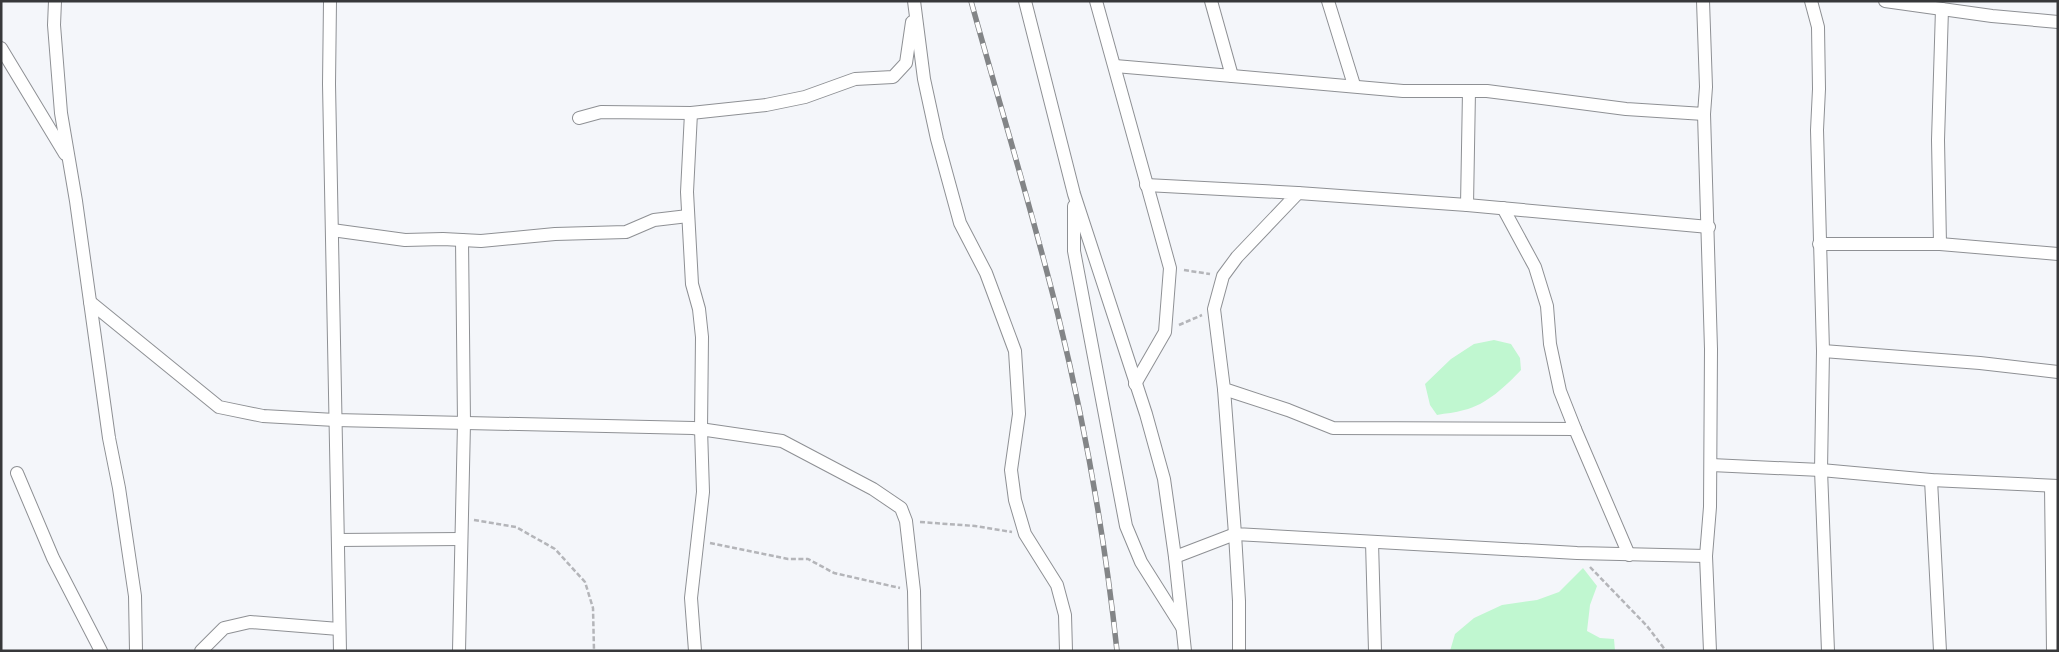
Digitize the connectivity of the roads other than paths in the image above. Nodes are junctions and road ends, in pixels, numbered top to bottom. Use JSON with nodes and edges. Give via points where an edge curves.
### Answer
{"nodes":[{"id":1,"x":55,"y":1,"type":"edge"},
{"id":2,"x":330,"y":1,"type":"edge"},
{"id":3,"x":913,"y":1,"type":"edge"},
{"id":4,"x":1026,"y":1,"type":"edge"},
{"id":5,"x":1096,"y":1,"type":"edge"},
{"id":6,"x":1211,"y":1,"type":"edge"},
{"id":7,"x":1328,"y":1,"type":"edge"},
{"id":8,"x":1703,"y":1,"type":"edge"},
{"id":9,"x":1811,"y":1,"type":"edge"},
{"id":10,"x":1885,"y":1,"type":"edge"},
{"id":11,"x":1942,"y":9,"type":"junction"},
{"id":12,"x":2058,"y":22,"type":"edge"},
{"id":13,"x":1,"y":48,"type":"edge"},
{"id":14,"x":1115,"y":66,"type":"junction"},
{"id":15,"x":1232,"y":76,"type":"junction"},
{"id":16,"x":1354,"y":85,"type":"junction"},
{"id":17,"x":1469,"y":91,"type":"junction"},
{"id":18,"x":691,"y":113,"type":"junction"},
{"id":19,"x":1704,"y":114,"type":"junction"},
{"id":20,"x":579,"y":118,"type":"dead end"},
{"id":21,"x":69,"y":161,"type":"junction"},
{"id":22,"x":1146,"y":185,"type":"junction"},
{"id":23,"x":1298,"y":193,"type":"junction"},
{"id":24,"x":1074,"y":194,"type":"junction"},
{"id":25,"x":1467,"y":205,"type":"junction"},
{"id":26,"x":1503,"y":208,"type":"junction"},
{"id":27,"x":688,"y":216,"type":"junction"},
{"id":28,"x":1709,"y":227,"type":"junction"},
{"id":29,"x":332,"y":230,"type":"junction"},
{"id":30,"x":462,"y":240,"type":"junction"},
{"id":31,"x":1819,"y":244,"type":"junction"},
{"id":32,"x":1940,"y":244,"type":"junction"},
{"id":33,"x":2058,"y":254,"type":"edge"},
{"id":34,"x":90,"y":302,"type":"junction"},
{"id":35,"x":1823,"y":351,"type":"junction"},
{"id":36,"x":2058,"y":372,"type":"edge"},
{"id":37,"x":1136,"y":384,"type":"junction"},
{"id":38,"x":1224,"y":389,"type":"junction"},
{"id":39,"x":335,"y":420,"type":"junction"},
{"id":40,"x":464,"y":423,"type":"junction"},
{"id":41,"x":701,"y":429,"type":"junction"},
{"id":42,"x":1574,"y":429,"type":"junction"},
{"id":43,"x":1711,"y":465,"type":"junction"},
{"id":44,"x":1821,"y":470,"type":"junction"},
{"id":45,"x":17,"y":472,"type":"dead end"},
{"id":46,"x":1931,"y":480,"type":"junction"},
{"id":47,"x":2054,"y":486,"type":"edge"},
{"id":48,"x":1235,"y":534,"type":"junction"},
{"id":49,"x":338,"y":540,"type":"junction"},
{"id":50,"x":461,"y":540,"type":"junction"},
{"id":51,"x":1372,"y":542,"type":"junction"},
{"id":52,"x":1629,"y":555,"type":"junction"},
{"id":53,"x":1706,"y":556,"type":"junction"},
{"id":54,"x":1175,"y":557,"type":"junction"},
{"id":55,"x":339,"y":629,"type":"junction"},
{"id":56,"x":1183,"y":629,"type":"junction"},
{"id":57,"x":101,"y":651,"type":"edge"},
{"id":58,"x":136,"y":651,"type":"edge"},
{"id":59,"x":201,"y":651,"type":"edge"},
{"id":60,"x":340,"y":651,"type":"edge"},
{"id":61,"x":459,"y":651,"type":"edge"},
{"id":62,"x":695,"y":651,"type":"edge"},
{"id":63,"x":915,"y":651,"type":"edge"},
{"id":64,"x":1066,"y":651,"type":"edge"},
{"id":65,"x":1184,"y":651,"type":"edge"},
{"id":66,"x":1239,"y":651,"type":"edge"},
{"id":67,"x":1375,"y":651,"type":"edge"},
{"id":68,"x":1710,"y":651,"type":"edge"},
{"id":69,"x":1828,"y":651,"type":"edge"},
{"id":70,"x":1940,"y":651,"type":"edge"},
{"id":71,"x":2053,"y":651,"type":"edge"}],
"edges":[{"from":1,"to":21,"type":"street","via":[[61,113]]},
{"from":2,"to":29,"type":"street"},
{"from":3,"to":18,"type":"street","via":[[907,58],[893,77],[855,79],[816,94],[766,105]]},
{"from":3,"to":64,"type":"street","via":[[924,79],[960,223],[986,273],[1015,351],[1019,414],[1012,470],[1015,500],[1025,534],[1058,585],[1065,615]]},
{"from":4,"to":24,"type":"street"},
{"from":5,"to":14,"type":"street"},
{"from":6,"to":15,"type":"street"},
{"from":7,"to":16,"type":"street"},
{"from":8,"to":19,"type":"street"},
{"from":9,"to":31,"type":"street","via":[[1818,27]]},
{"from":10,"to":11,"type":"street"},
{"from":11,"to":12,"type":"street"},
{"from":11,"to":32,"type":"street","via":[[1938,140]]},
{"from":13,"to":21,"type":"street"},
{"from":14,"to":15,"type":"street"},
{"from":14,"to":22,"type":"street"},
{"from":15,"to":16,"type":"street"},
{"from":16,"to":17,"type":"street","via":[[1403,91]]},
{"from":17,"to":19,"type":"street","via":[[1626,109]]},
{"from":17,"to":25,"type":"street"},
{"from":18,"to":20,"type":"street","via":[[601,112]]},
{"from":18,"to":27,"type":"street"},
{"from":19,"to":28,"type":"street"},
{"from":21,"to":34,"type":"street"},
{"from":22,"to":23,"type":"street"},
{"from":22,"to":37,"type":"street","via":[[1170,268],[1165,332]]},
{"from":23,"to":25,"type":"street"},
{"from":23,"to":38,"type":"street","via":[[1223,276],[1214,309]]},
{"from":24,"to":37,"type":"street"},
{"from":24,"to":56,"type":"street","via":[[1074,251],[1126,526],[1141,562]]},
{"from":25,"to":26,"type":"street"},
{"from":26,"to":28,"type":"street"},
{"from":26,"to":42,"type":"street","via":[[1542,286],[1560,390]]},
{"from":27,"to":30,"type":"street","via":[[654,220],[626,232]]},
{"from":27,"to":41,"type":"street","via":[[692,284],[702,336]]},
{"from":28,"to":43,"type":"street"},
{"from":29,"to":30,"type":"street","via":[[405,240]]},
{"from":29,"to":39,"type":"street"},
{"from":30,"to":40,"type":"street"},
{"from":31,"to":32,"type":"street"},
{"from":31,"to":35,"type":"street"},
{"from":32,"to":33,"type":"street"},
{"from":34,"to":39,"type":"street","via":[[218,407],[263,416]]},
{"from":34,"to":58,"type":"street","via":[[135,596]]},
{"from":35,"to":36,"type":"street"},
{"from":35,"to":44,"type":"street"},
{"from":37,"to":54,"type":"street","via":[[1164,479]]},
{"from":38,"to":42,"type":"street","via":[[1333,428]]},
{"from":38,"to":48,"type":"street"},
{"from":39,"to":40,"type":"street"},
{"from":39,"to":49,"type":"street"},
{"from":40,"to":41,"type":"street"},
{"from":40,"to":50,"type":"street"},
{"from":41,"to":62,"type":"street","via":[[703,492],[691,598]]},
{"from":41,"to":63,"type":"street","via":[[782,441],[873,488],[900,508],[906,521],[914,591]]},
{"from":42,"to":52,"type":"street"},
{"from":43,"to":44,"type":"street"},
{"from":43,"to":53,"type":"street"},
{"from":44,"to":46,"type":"street"},
{"from":44,"to":69,"type":"street"},
{"from":45,"to":57,"type":"street","via":[[53,558]]},
{"from":46,"to":47,"type":"street"},
{"from":46,"to":70,"type":"street"},
{"from":47,"to":71,"type":"street"},
{"from":48,"to":51,"type":"street"},
{"from":48,"to":54,"type":"street"},
{"from":48,"to":66,"type":"street"},
{"from":49,"to":50,"type":"street"},
{"from":49,"to":55,"type":"street"},
{"from":50,"to":61,"type":"street"},
{"from":51,"to":52,"type":"street"},
{"from":51,"to":67,"type":"street"},
{"from":52,"to":53,"type":"street"},
{"from":53,"to":68,"type":"street"},
{"from":54,"to":56,"type":"street"},
{"from":55,"to":59,"type":"street","via":[[250,622],[224,628]]},
{"from":55,"to":60,"type":"street"},
{"from":56,"to":65,"type":"street"}]}
